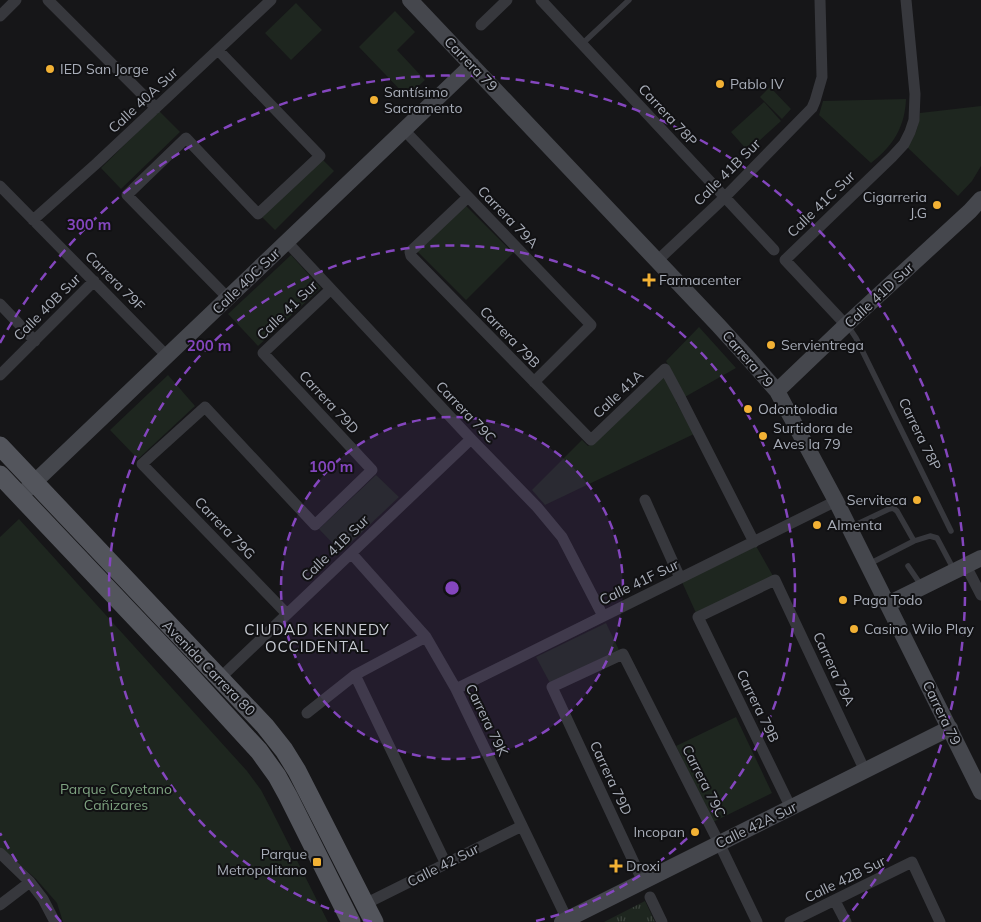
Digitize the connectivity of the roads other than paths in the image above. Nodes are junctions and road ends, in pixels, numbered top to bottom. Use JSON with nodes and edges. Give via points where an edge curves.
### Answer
{"nodes":[{"id":1,"x":16,"y":0,"type":"edge"},
{"id":2,"x":48,"y":0,"type":"edge"},
{"id":3,"x":271,"y":0,"type":"edge"},
{"id":4,"x":410,"y":0,"type":"edge"},
{"id":5,"x":507,"y":0,"type":"edge"},
{"id":6,"x":541,"y":0,"type":"edge"},
{"id":7,"x":629,"y":0,"type":"edge"},
{"id":8,"x":820,"y":0,"type":"edge"},
{"id":9,"x":906,"y":0,"type":"edge"},
{"id":10,"x":0,"y":16,"type":"edge"},
{"id":11,"x":481,"y":24,"type":"dead end"},
{"id":12,"x":582,"y":44,"type":"junction"},
{"id":13,"x":218,"y":50,"type":"junction"},
{"id":14,"x":472,"y":65,"type":"junction"},
{"id":15,"x":156,"y":108,"type":"junction"},
{"id":16,"x":404,"y":130,"type":"junction"},
{"id":17,"x":0,"y":186,"type":"edge"},
{"id":18,"x":468,"y":196,"type":"junction"},
{"id":19,"x":725,"y":197,"type":"junction"},
{"id":20,"x":981,"y":199,"type":"edge"},
{"id":21,"x":34,"y":220,"type":"junction"},
{"id":22,"x":287,"y":242,"type":"junction"},
{"id":23,"x":774,"y":250,"type":"dead end"},
{"id":24,"x":658,"y":260,"type":"junction"},
{"id":25,"x":785,"y":260,"type":"joint"},
{"id":26,"x":94,"y":281,"type":"junction"},
{"id":27,"x":331,"y":289,"type":"junction"},
{"id":28,"x":228,"y":298,"type":"junction"},
{"id":29,"x":0,"y":304,"type":"edge"},
{"id":30,"x":846,"y":325,"type":"junction"},
{"id":31,"x":36,"y":341,"type":"junction"},
{"id":32,"x":263,"y":353,"type":"joint"},
{"id":33,"x":167,"y":356,"type":"junction"},
{"id":34,"x":0,"y":375,"type":"edge"},
{"id":35,"x":534,"y":382,"type":"junction"},
{"id":36,"x":777,"y":391,"type":"junction"},
{"id":37,"x":470,"y":439,"type":"junction"},
{"id":38,"x":591,"y":440,"type":"joint"},
{"id":39,"x":0,"y":446,"type":"edge"},
{"id":40,"x":0,"y":475,"type":"edge"},
{"id":41,"x":34,"y":482,"type":"junction"},
{"id":42,"x":20,"y":496,"type":"junction"},
{"id":43,"x":645,"y":500,"type":"dead end"},
{"id":44,"x":836,"y":501,"type":"junction"},
{"id":45,"x":315,"y":525,"type":"joint"},
{"id":46,"x":849,"y":527,"type":"junction"},
{"id":47,"x":950,"y":531,"type":"dead end"},
{"id":48,"x":914,"y":541,"type":"junction"},
{"id":49,"x":754,"y":542,"type":"junction"},
{"id":50,"x":351,"y":552,"type":"junction"},
{"id":51,"x":981,"y":558,"type":"edge"},
{"id":52,"x":868,"y":565,"type":"junction"},
{"id":53,"x":908,"y":566,"type":"dead end"},
{"id":54,"x":960,"y":569,"type":"junction"},
{"id":55,"x":680,"y":578,"type":"junction"},
{"id":56,"x":923,"y":587,"type":"junction"},
{"id":57,"x":981,"y":595,"type":"edge"},
{"id":58,"x":888,"y":604,"type":"junction"},
{"id":59,"x":287,"y":614,"type":"junction"},
{"id":60,"x":603,"y":616,"type":"junction"},
{"id":61,"x":698,"y":618,"type":"joint"},
{"id":62,"x":426,"y":636,"type":"junction"},
{"id":63,"x":355,"y":675,"type":"junction"},
{"id":64,"x":219,"y":679,"type":"junction"},
{"id":65,"x":552,"y":687,"type":"joint"},
{"id":66,"x":456,"y":689,"type":"junction"},
{"id":67,"x":307,"y":713,"type":"dead end"},
{"id":68,"x":950,"y":728,"type":"junction"},
{"id":69,"x":865,"y":771,"type":"junction"},
{"id":70,"x":981,"y":792,"type":"edge"},
{"id":71,"x":791,"y":808,"type":"junction"},
{"id":72,"x":522,"y":826,"type":"junction"},
{"id":73,"x":719,"y":844,"type":"junction"},
{"id":74,"x":0,"y":852,"type":"edge"},
{"id":75,"x":446,"y":864,"type":"junction"},
{"id":76,"x":30,"y":882,"type":"junction"},
{"id":77,"x":643,"y":882,"type":"junction"},
{"id":78,"x":650,"y":897,"type":"dead end"},
{"id":79,"x":835,"y":901,"type":"junction"},
{"id":80,"x":365,"y":904,"type":"junction"},
{"id":81,"x":0,"y":905,"type":"edge"},
{"id":82,"x":564,"y":921,"type":"edge"},
{"id":83,"x":55,"y":922,"type":"edge"},
{"id":84,"x":351,"y":922,"type":"edge"},
{"id":85,"x":374,"y":922,"type":"edge"},
{"id":86,"x":662,"y":922,"type":"edge"},
{"id":87,"x":757,"y":922,"type":"edge"},
{"id":88,"x":790,"y":922,"type":"edge"},
{"id":89,"x":846,"y":922,"type":"edge"},
{"id":90,"x":940,"y":922,"type":"edge"}],
"edges":[{"from":1,"to":10,"type":"street"},
{"from":2,"to":15,"type":"street"},
{"from":3,"to":13,"type":"street","name":"Calle 40A Sur"},
{"from":4,"to":14,"type":"street","name":"Carrera 79"},
{"from":5,"to":11,"type":"street"},
{"from":6,"to":12,"type":"street","name":"Carrera 78P"},
{"from":7,"to":12,"type":"lane"},
{"from":8,"to":19,"type":"street","name":"Calle 41B Sur","via":[[822,77],[815,102]]},
{"from":9,"to":25,"type":"street","name":"Calle 41C Sur","via":[[915,94],[910,132],[904,144]]},
{"from":12,"to":19,"type":"street","name":"Carrera 78P"},
{"from":13,"to":15,"type":"street","name":"Calle 40A Sur"},
{"from":13,"to":28,"type":"street","via":[[320,156],[258,214],[186,138],[127,195]]},
{"from":14,"to":16,"type":"street","name":"Calle 40C Sur"},
{"from":14,"to":24,"type":"street","name":"Carrera 79"},
{"from":15,"to":21,"type":"street","name":"Calle 40A Sur"},
{"from":16,"to":18,"type":"street","name":"Carrera 79A"},
{"from":16,"to":22,"type":"street","name":"Calle 40C Sur"},
{"from":17,"to":21,"type":"street","name":"Carrera 79F"},
{"from":18,"to":35,"type":"street","name":"Carrera 79A","via":[[591,326]]},
{"from":18,"to":35,"type":"street","name":"Carrera 79B","via":[[410,254]]},
{"from":19,"to":23,"type":"street","name":"Carrera 78P"},
{"from":19,"to":24,"type":"street","name":"Calle 41B Sur"},
{"from":20,"to":30,"type":"street","name":"Calle 41D Sur"},
{"from":21,"to":26,"type":"street","name":"Carrera 79F"},
{"from":22,"to":27,"type":"street","name":"Carrera 79C"},
{"from":22,"to":28,"type":"street","name":"Calle 40C Sur"},
{"from":24,"to":36,"type":"street","name":"Carrera 79"},
{"from":25,"to":30,"type":"street","name":"Carrera 78P"},
{"from":26,"to":31,"type":"street","name":"Calle 40B Sur"},
{"from":26,"to":33,"type":"street","name":"Carrera 79F"},
{"from":27,"to":32,"type":"street","name":"Calle 41 Sur"},
{"from":27,"to":37,"type":"street","name":"Carrera 79C"},
{"from":28,"to":33,"type":"street","name":"Calle 40C Sur"},
{"from":29,"to":31,"type":"street"},
{"from":30,"to":36,"type":"street","name":"Calle 41D Sur"},
{"from":30,"to":47,"type":"lane","name":"Carrera 78P","via":[[856,338]]},
{"from":31,"to":34,"type":"street","name":"Calle 40B Sur"},
{"from":32,"to":45,"type":"street","name":"Carrera 79D","via":[[372,470]]},
{"from":33,"to":41,"type":"street","name":"Calle 40C Sur"},
{"from":35,"to":38,"type":"street","name":"Carrera 79B"},
{"from":36,"to":44,"type":"street","name":"Carrera 79"},
{"from":37,"to":50,"type":"street","name":"Calle 41B Sur"},
{"from":37,"to":60,"type":"street","name":"Carrera 79C","via":[[530,499],[562,537]]},
{"from":38,"to":49,"type":"street","name":"Calle 41A","via":[[665,369]]},
{"from":39,"to":41,"type":"main road","name":"Avenida Carrera 80"},
{"from":40,"to":42,"type":"main road","name":"Avenida Carrera 80"},
{"from":41,"to":42,"type":"street","name":"Calle 40C Sur"},
{"from":41,"to":64,"type":"main road","name":"Avenida Carrera 80"},
{"from":42,"to":84,"type":"main road","name":"Avenida Carrera 80","via":[[259,751],[277,776]]},
{"from":43,"to":55,"type":"street"},
{"from":44,"to":46,"type":"street","name":"Carrera 79"},
{"from":44,"to":49,"type":"street","name":"Calle 41F Sur"},
{"from":45,"to":59,"type":"street","name":"Carrera 79G","via":[[204,406],[142,464]]},
{"from":46,"to":48,"type":"lane","via":[[893,508]]},
{"from":46,"to":52,"type":"street","name":"Carrera 79"},
{"from":48,"to":52,"type":"lane","via":[[898,553]]},
{"from":48,"to":54,"type":"lane","via":[[930,536],[937,538]]},
{"from":49,"to":55,"type":"street","name":"Calle 41F Sur"},
{"from":50,"to":59,"type":"street","name":"Calle 41B Sur"},
{"from":50,"to":62,"type":"street","name":"Carrera 79K"},
{"from":51,"to":54,"type":"street"},
{"from":52,"to":58,"type":"street","name":"Carrera 79"},
{"from":53,"to":56,"type":"lane"},
{"from":54,"to":56,"type":"street"},
{"from":54,"to":57,"type":"street"},
{"from":55,"to":60,"type":"street","name":"Calle 41F Sur"},
{"from":56,"to":58,"type":"street"},
{"from":58,"to":68,"type":"street","name":"Carrera 79"},
{"from":59,"to":64,"type":"street","name":"Calle 41B Sur"},
{"from":60,"to":66,"type":"street","name":"Calle 41F Sur"},
{"from":61,"to":69,"type":"street","name":"Carrera 79A","via":[[775,580]]},
{"from":61,"to":71,"type":"street","name":"Carrera 79B"},
{"from":62,"to":63,"type":"street"},
{"from":62,"to":66,"type":"street","name":"Carrera 79K"},
{"from":63,"to":67,"type":"street"},
{"from":63,"to":75,"type":"street"},
{"from":64,"to":80,"type":"main road","name":"Avenida Carrera 80","via":[[265,726],[288,757]]},
{"from":65,"to":73,"type":"street","name":"Carrera 79C","via":[[624,654]]},
{"from":65,"to":77,"type":"street","name":"Carrera 79D"},
{"from":66,"to":72,"type":"street","name":"Carrera 79K"},
{"from":68,"to":69,"type":"street","name":"Calle 42A Sur"},
{"from":68,"to":70,"type":"street","name":"Carrera 79"},
{"from":69,"to":71,"type":"street","name":"Calle 42A Sur"},
{"from":71,"to":73,"type":"street","name":"Calle 42A Sur"},
{"from":72,"to":75,"type":"street","name":"Calle 42 Sur"},
{"from":72,"to":82,"type":"street","name":"Carrera 79K"},
{"from":73,"to":77,"type":"street","name":"Calle 42A Sur"},
{"from":73,"to":87,"type":"street","name":"Carrera 79C"},
{"from":74,"to":76,"type":"street"},
{"from":75,"to":80,"type":"street","name":"Calle 42 Sur"},
{"from":76,"to":81,"type":"street"},
{"from":76,"to":83,"type":"street"},
{"from":77,"to":82,"type":"street","name":"Calle 42A Sur"},
{"from":78,"to":86,"type":"street"},
{"from":79,"to":88,"type":"street","name":"Calle 42B Sur"},
{"from":79,"to":89,"type":"street"},
{"from":79,"to":90,"type":"street","name":"Calle 42B Sur","via":[[912,862]]},
{"from":80,"to":85,"type":"main road","name":"Avenida Carrera 80"}]}
